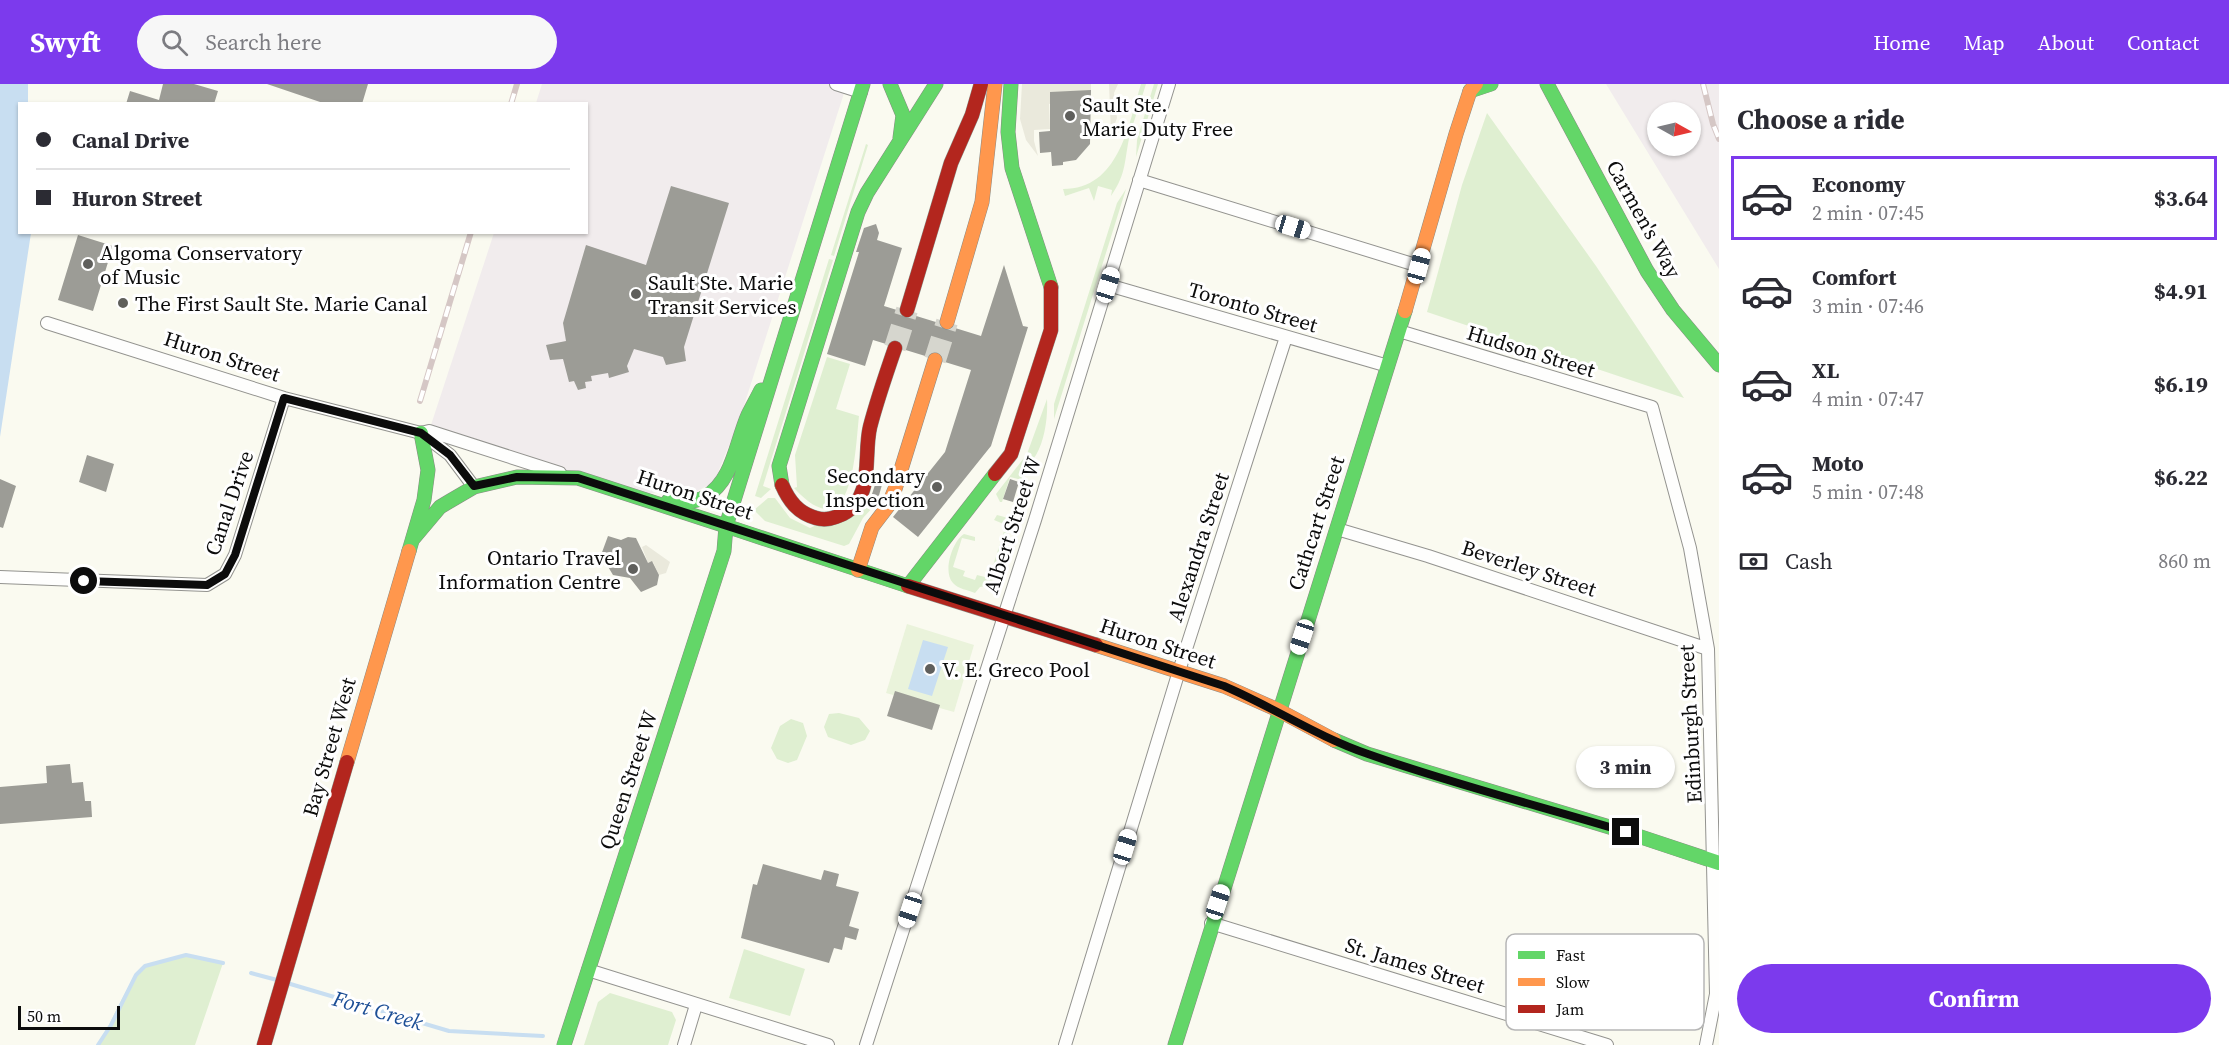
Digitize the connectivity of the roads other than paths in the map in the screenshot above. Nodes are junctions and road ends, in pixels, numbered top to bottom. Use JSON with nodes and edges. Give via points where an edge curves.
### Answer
{"nodes":[{"id":1,"x":836,"y":84,"type":"edge"},
{"id":2,"x":890,"y":84,"type":"edge"},
{"id":3,"x":936,"y":84,"type":"edge"},
{"id":4,"x":981,"y":84,"type":"edge"},
{"id":5,"x":995,"y":84,"type":"edge"},
{"id":6,"x":1011,"y":84,"type":"edge"},
{"id":7,"x":1169,"y":84,"type":"edge"},
{"id":8,"x":1491,"y":84,"type":"edge"},
{"id":9,"x":862,"y":88,"type":"edge"},
{"id":10,"x":1473,"y":88,"type":"edge"},
{"id":11,"x":1545,"y":88,"type":"edge"},
{"id":12,"x":897,"y":145,"type":"junction"},
{"id":13,"x":1139,"y":180,"type":"junction"},
{"id":14,"x":1419,"y":266,"type":"junction"},
{"id":15,"x":1108,"y":285,"type":"junction"},
{"id":16,"x":907,"y":310,"type":"tunnel mouth"},
{"id":17,"x":946,"y":322,"type":"tunnel mouth"},
{"id":18,"x":47,"y":323,"type":"dead end"},
{"id":19,"x":1399,"y":331,"type":"junction"},
{"id":20,"x":1286,"y":337,"type":"junction"},
{"id":21,"x":895,"y":348,"type":"tunnel mouth"},
{"id":22,"x":935,"y":360,"type":"tunnel mouth"},
{"id":23,"x":1719,"y":365,"type":"edge"},
{"id":24,"x":1388,"y":366,"type":"junction"},
{"id":25,"x":774,"y":367,"type":"junction"},
{"id":26,"x":284,"y":398,"type":"junction"},
{"id":27,"x":1652,"y":408,"type":"joint"},
{"id":28,"x":421,"y":433,"type":"junction"},
{"id":29,"x":578,"y":478,"type":"junction"},
{"id":30,"x":474,"y":486,"type":"junction"},
{"id":31,"x":634,"y":496,"type":"junction"},
{"id":32,"x":726,"y":526,"type":"junction"},
{"id":33,"x":1336,"y":529,"type":"junction"},
{"id":34,"x":413,"y":539,"type":"junction"},
{"id":35,"x":858,"y":570,"type":"junction"},
{"id":36,"x":0,"y":577,"type":"edge"},
{"id":37,"x":908,"y":586,"type":"junction"},
{"id":38,"x":1004,"y":616,"type":"junction"},
{"id":39,"x":1708,"y":649,"type":"junction"},
{"id":40,"x":1179,"y":671,"type":"junction"},
{"id":41,"x":1278,"y":710,"type":"junction"},
{"id":42,"x":1717,"y":863,"type":"edge"},
{"id":43,"x":1211,"y":923,"type":"junction"},
{"id":44,"x":588,"y":969,"type":"junction"},
{"id":45,"x":696,"y":1005,"type":"junction"},
{"id":46,"x":1506,"y":1014,"type":"edge"},
{"id":47,"x":1558,"y":1030,"type":"edge"},
{"id":48,"x":264,"y":1045,"type":"edge"},
{"id":49,"x":564,"y":1045,"type":"edge"},
{"id":50,"x":684,"y":1045,"type":"edge"},
{"id":51,"x":828,"y":1045,"type":"edge"},
{"id":52,"x":866,"y":1045,"type":"edge"},
{"id":53,"x":1065,"y":1045,"type":"edge"},
{"id":54,"x":1176,"y":1045,"type":"edge"},
{"id":55,"x":1607,"y":1045,"type":"edge"},
{"id":56,"x":1706,"y":1045,"type":"edge"}],
"edges":[{"from":1,"to":9,"type":"street"},
{"from":2,"to":12,"type":"main road","via":[[904,121]]},
{"from":3,"to":12,"type":"main road"},
{"from":4,"to":16,"type":"main road","via":[[951,163]]},
{"from":5,"to":17,"type":"main road","via":[[982,202]]},
{"from":6,"to":37,"type":"main road","via":[[1011,157],[1050,282],[1051,330],[1011,454]]},
{"from":7,"to":13,"type":"street","name":"Albert Street W"},
{"from":8,"to":10,"type":"main road"},
{"from":9,"to":25,"type":"main road"},
{"from":10,"to":14,"type":"main road","name":"Cathcart Street"},
{"from":11,"to":23,"type":"main road","name":"Carmen's Way","via":[[1647,271],[1672,310]]},
{"from":12,"to":21,"type":"main road","via":[[867,193],[849,234],[781,455],[782,491],[800,513],[819,518],[839,516],[848,512],[861,496],[867,475],[867,442]]},
{"from":13,"to":14,"type":"street"},
{"from":13,"to":15,"type":"street","name":"Albert Street W"},
{"from":14,"to":19,"type":"main road","name":"Cathcart Street"},
{"from":15,"to":20,"type":"street","name":"Toronto Street"},
{"from":15,"to":38,"type":"street","name":"Albert Street W"},
{"from":18,"to":26,"type":"street","name":"Huron Street"},
{"from":19,"to":24,"type":"main road","name":"Cathcart Street"},
{"from":19,"to":27,"type":"street","name":"Hudson Street"},
{"from":20,"to":24,"type":"street","name":"Toronto Street"},
{"from":20,"to":40,"type":"street","name":"Alexandra Street"},
{"from":22,"to":35,"type":"main road","via":[[896,489],[872,527]]},
{"from":24,"to":33,"type":"main road","name":"Cathcart Street"},
{"from":25,"to":31,"type":"main road","via":[[748,415],[731,466],[717,487],[688,503]]},
{"from":25,"to":32,"type":"main road","name":"Queen Street W"},
{"from":26,"to":28,"type":"street","name":"Huron Street"},
{"from":26,"to":36,"type":"street","name":"Canal Drive","via":[[235,555],[225,574],[207,585]]},
{"from":27,"to":39,"type":"street","name":"Edinburgh Street","via":[[1690,548]]},
{"from":28,"to":29,"type":"street","name":"Huron Street","via":[[429,431]]},
{"from":28,"to":30,"type":"street","name":"Huron Street","via":[[450,455]]},
{"from":28,"to":34,"type":"main road","via":[[428,470]]},
{"from":29,"to":30,"type":"main road","name":"Huron Street","via":[[517,477]]},
{"from":29,"to":31,"type":"main road","name":"Huron Street"},
{"from":30,"to":34,"type":"main road","name":"Bay Street West","via":[[440,507]]},
{"from":31,"to":32,"type":"main road","name":"Huron Street"},
{"from":32,"to":35,"type":"main road","name":"Huron Street"},
{"from":32,"to":44,"type":"main road","name":"Queen Street W","via":[[724,550]]},
{"from":33,"to":39,"type":"street","name":"Beverley Street","via":[[1439,559]]},
{"from":33,"to":41,"type":"main road","name":"Cathcart Street"},
{"from":34,"to":48,"type":"main road","name":"Bay Street West"},
{"from":35,"to":37,"type":"main road","name":"Huron Street"},
{"from":37,"to":38,"type":"main road","name":"Huron Street"},
{"from":38,"to":40,"type":"main road","name":"Huron Street"},
{"from":38,"to":52,"type":"street","name":"Albert Street W"},
{"from":39,"to":42,"type":"street","name":"Edinburgh Street"},
{"from":40,"to":41,"type":"main road","name":"Huron Street"},
{"from":40,"to":53,"type":"street","name":"Alexandra Street"},
{"from":41,"to":42,"type":"main road","name":"Huron Street","via":[[1313,731],[1367,754]]},
{"from":41,"to":43,"type":"main road","name":"Cathcart Street"},
{"from":42,"to":56,"type":"street","name":"Edinburgh Street","via":[[1716,994]]},
{"from":43,"to":46,"type":"street","name":"St. James Street"},
{"from":43,"to":54,"type":"main road","name":"Cathcart Street"},
{"from":44,"to":45,"type":"street"},
{"from":44,"to":49,"type":"main road","name":"Queen Street W"},
{"from":45,"to":50,"type":"street"},
{"from":45,"to":51,"type":"street"},
{"from":47,"to":55,"type":"street","name":"St. James Street"}]}
